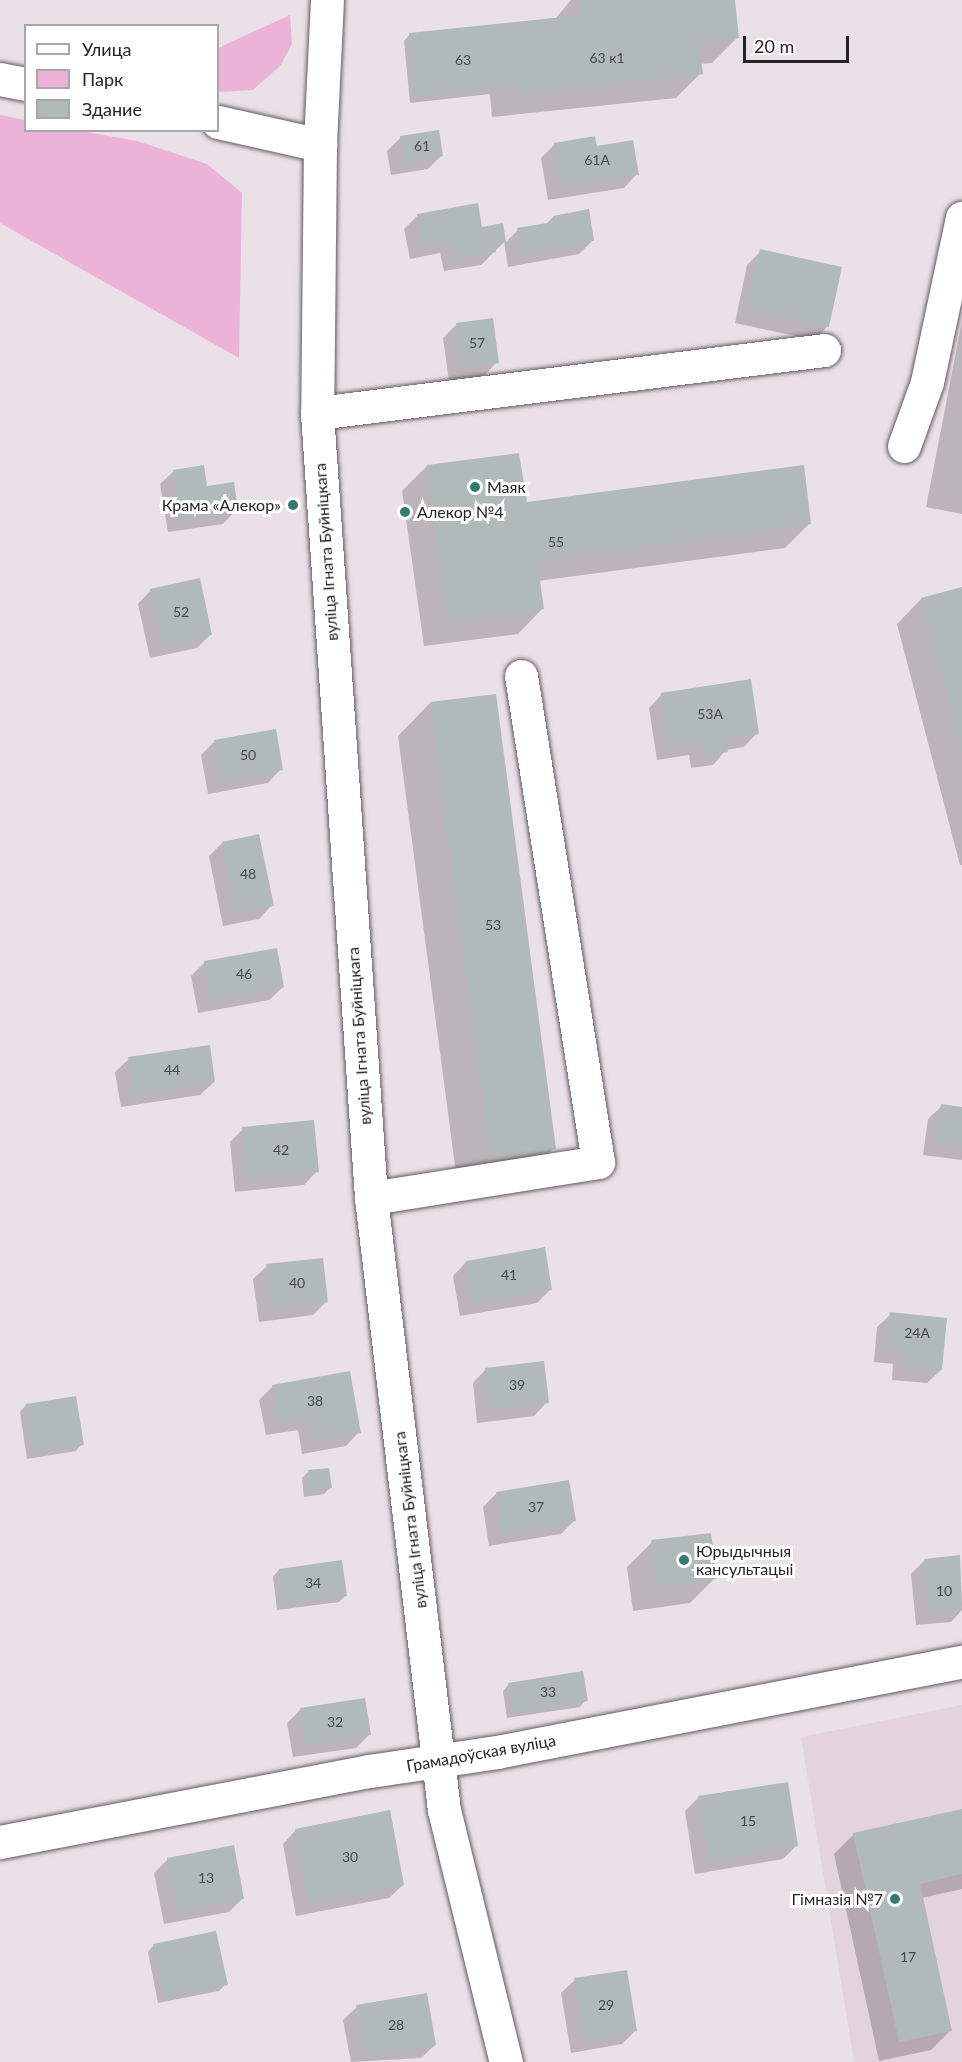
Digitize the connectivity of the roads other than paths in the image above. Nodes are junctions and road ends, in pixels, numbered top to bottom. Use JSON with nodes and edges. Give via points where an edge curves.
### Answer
{"nodes":[{"id":1,"x":327,"y":0,"type":"edge"},
{"id":2,"x":0,"y":79,"type":"edge"},
{"id":3,"x":24,"y":84,"type":"edge"},
{"id":4,"x":219,"y":122,"type":"edge"},
{"id":5,"x":320,"y":146,"type":"junction"},
{"id":6,"x":962,"y":218,"type":"edge"},
{"id":7,"x":824,"y":350,"type":"dead end"},
{"id":8,"x":317,"y":413,"type":"junction"},
{"id":9,"x":904,"y":446,"type":"dead end"},
{"id":10,"x":521,"y":676,"type":"dead end"},
{"id":11,"x":371,"y":1198,"type":"junction"},
{"id":12,"x":962,"y":1662,"type":"edge"},
{"id":13,"x":440,"y":1761,"type":"junction"},
{"id":14,"x":0,"y":1842,"type":"edge"},
{"id":15,"x":506,"y":2062,"type":"edge"}],
"edges":[{"from":1,"to":5,"type":"street","name":"вуліца Ігната Буйніцкага"},
{"from":2,"to":3,"type":"street"},
{"from":4,"to":5,"type":"street"},
{"from":5,"to":8,"type":"street","name":"вуліца Ігната Буйніцкага"},
{"from":6,"to":9,"type":"street","via":[[927,382]]},
{"from":7,"to":8,"type":"street"},
{"from":8,"to":11,"type":"street","name":"вуліца Ігната Буйніцкага"},
{"from":10,"to":11,"type":"street","via":[[598,1162]]},
{"from":11,"to":13,"type":"street","name":"вуліца Ігната Буйніцкага"},
{"from":12,"to":13,"type":"street","name":"Грамадоўская вуліца"},
{"from":13,"to":14,"type":"street","name":"Грамадоўская вуліца","via":[[358,1773]]},
{"from":13,"to":15,"type":"street","name":"вуліца Ігната Буйніцкага","via":[[444,1810]]}]}
